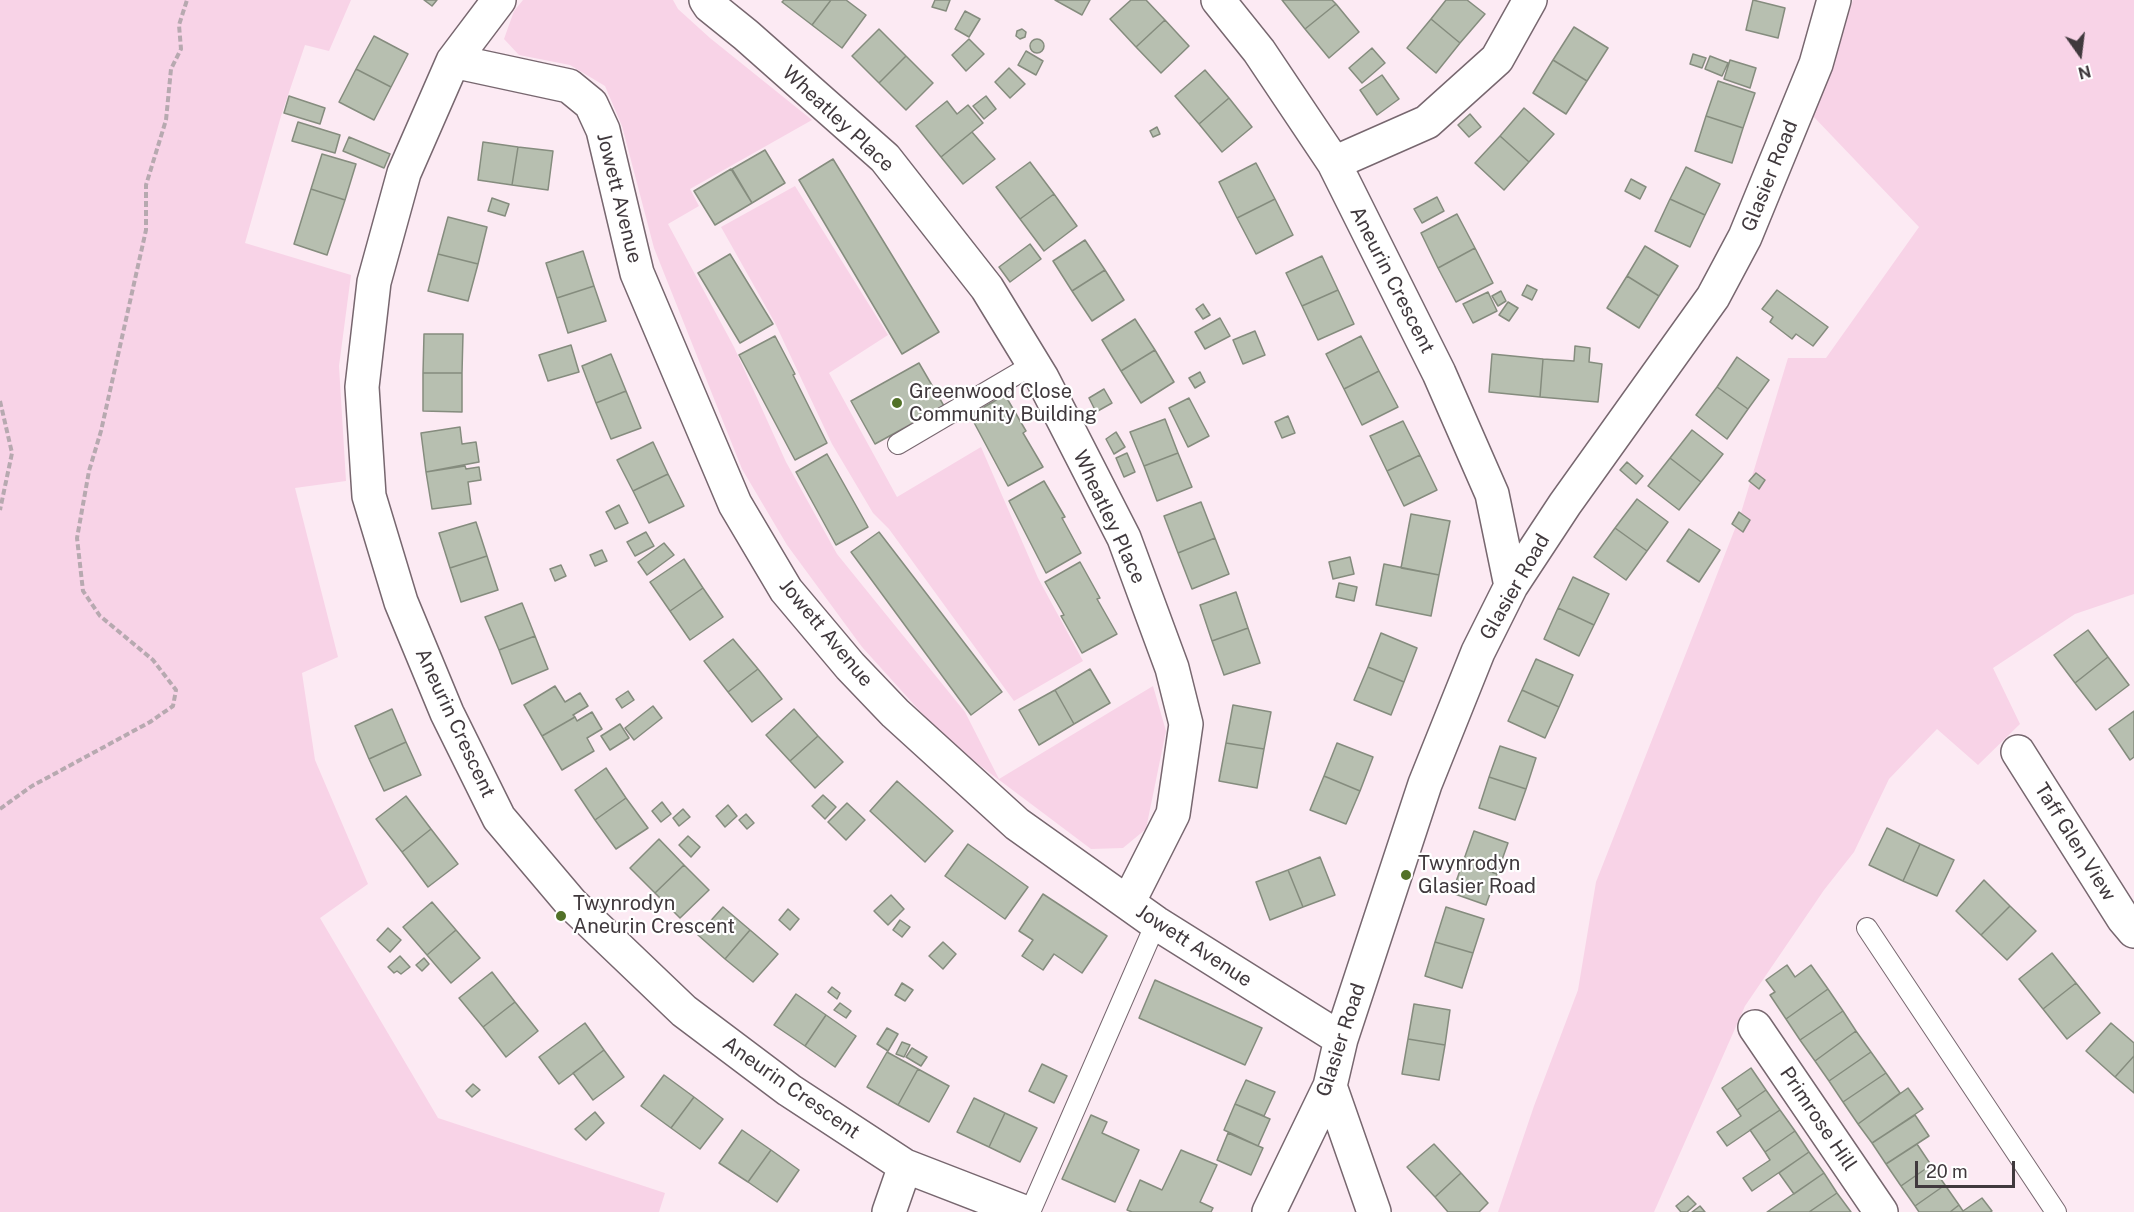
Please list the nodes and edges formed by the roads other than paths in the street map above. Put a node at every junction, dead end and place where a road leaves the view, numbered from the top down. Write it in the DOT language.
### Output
graph roads {
  1 [pos="499,0"];
  2 [pos="706,0"];
  3 [pos="1218,0"];
  4 [pos="1530,0"];
  5 [pos="1834,0"];
  6 [pos="453,61"];
  7 [pos="1334,163"];
  8 [pos="1034,364"];
  9 [pos="898,444"];
  10 [pos="1511,586"];
  11 [pos="2018,752"];
  12 [pos="1128,903"];
  13 [pos="1156,923"];
  14 [pos="1867,928"];
  15 [pos="2134,931"];
  16 [pos="1755,1027"];
  17 [pos="1341,1039"];
  18 [pos="1330,1086"];
  19 [pos="905,1166"];
  20 [pos="889,1212"];
  21 [pos="1024,1212"];
  22 [pos="1030,1212"];
  23 [pos="1269,1212"];
  24 [pos="1374,1212"];
  25 [pos="1881,1212"];
  26 [pos="2056,1212"];
  1 -- 6 [label="street, Aneurin Crescent"];
  2 -- 8 [label="street, Wheatley Place"];
  3 -- 7 [label="street, Aneurin Crescent"];
  4 -- 7 [label="street"];
  5 -- 10 [label="street, Glasier Road"];
  6 -- 12 [label="street, Jowett Avenue"];
  6 -- 19 [label="street, Aneurin Crescent"];
  7 -- 10 [label="street, Aneurin Crescent"];
  8 -- 9 [label="lane"];
  8 -- 12 [label="street, Wheatley Place"];
  10 -- 17 [label="street, Glasier Road"];
  11 -- 15 [label="street, Taff Glen View"];
  12 -- 13 [label="street, Jowett Avenue"];
  13 -- 17 [label="street, Jowett Avenue"];
  13 -- 22 [label="lane"];
  14 -- 26 [label="lane"];
  16 -- 25 [label="street, Primrose Hill"];
  17 -- 18 [label="street, Glasier Road"];
  18 -- 23 [label="street, Glasier Road"];
  18 -- 24 [label="street"];
  19 -- 20 [label="street"];
  19 -- 21 [label="street, Aneurin Crescent"];
}
